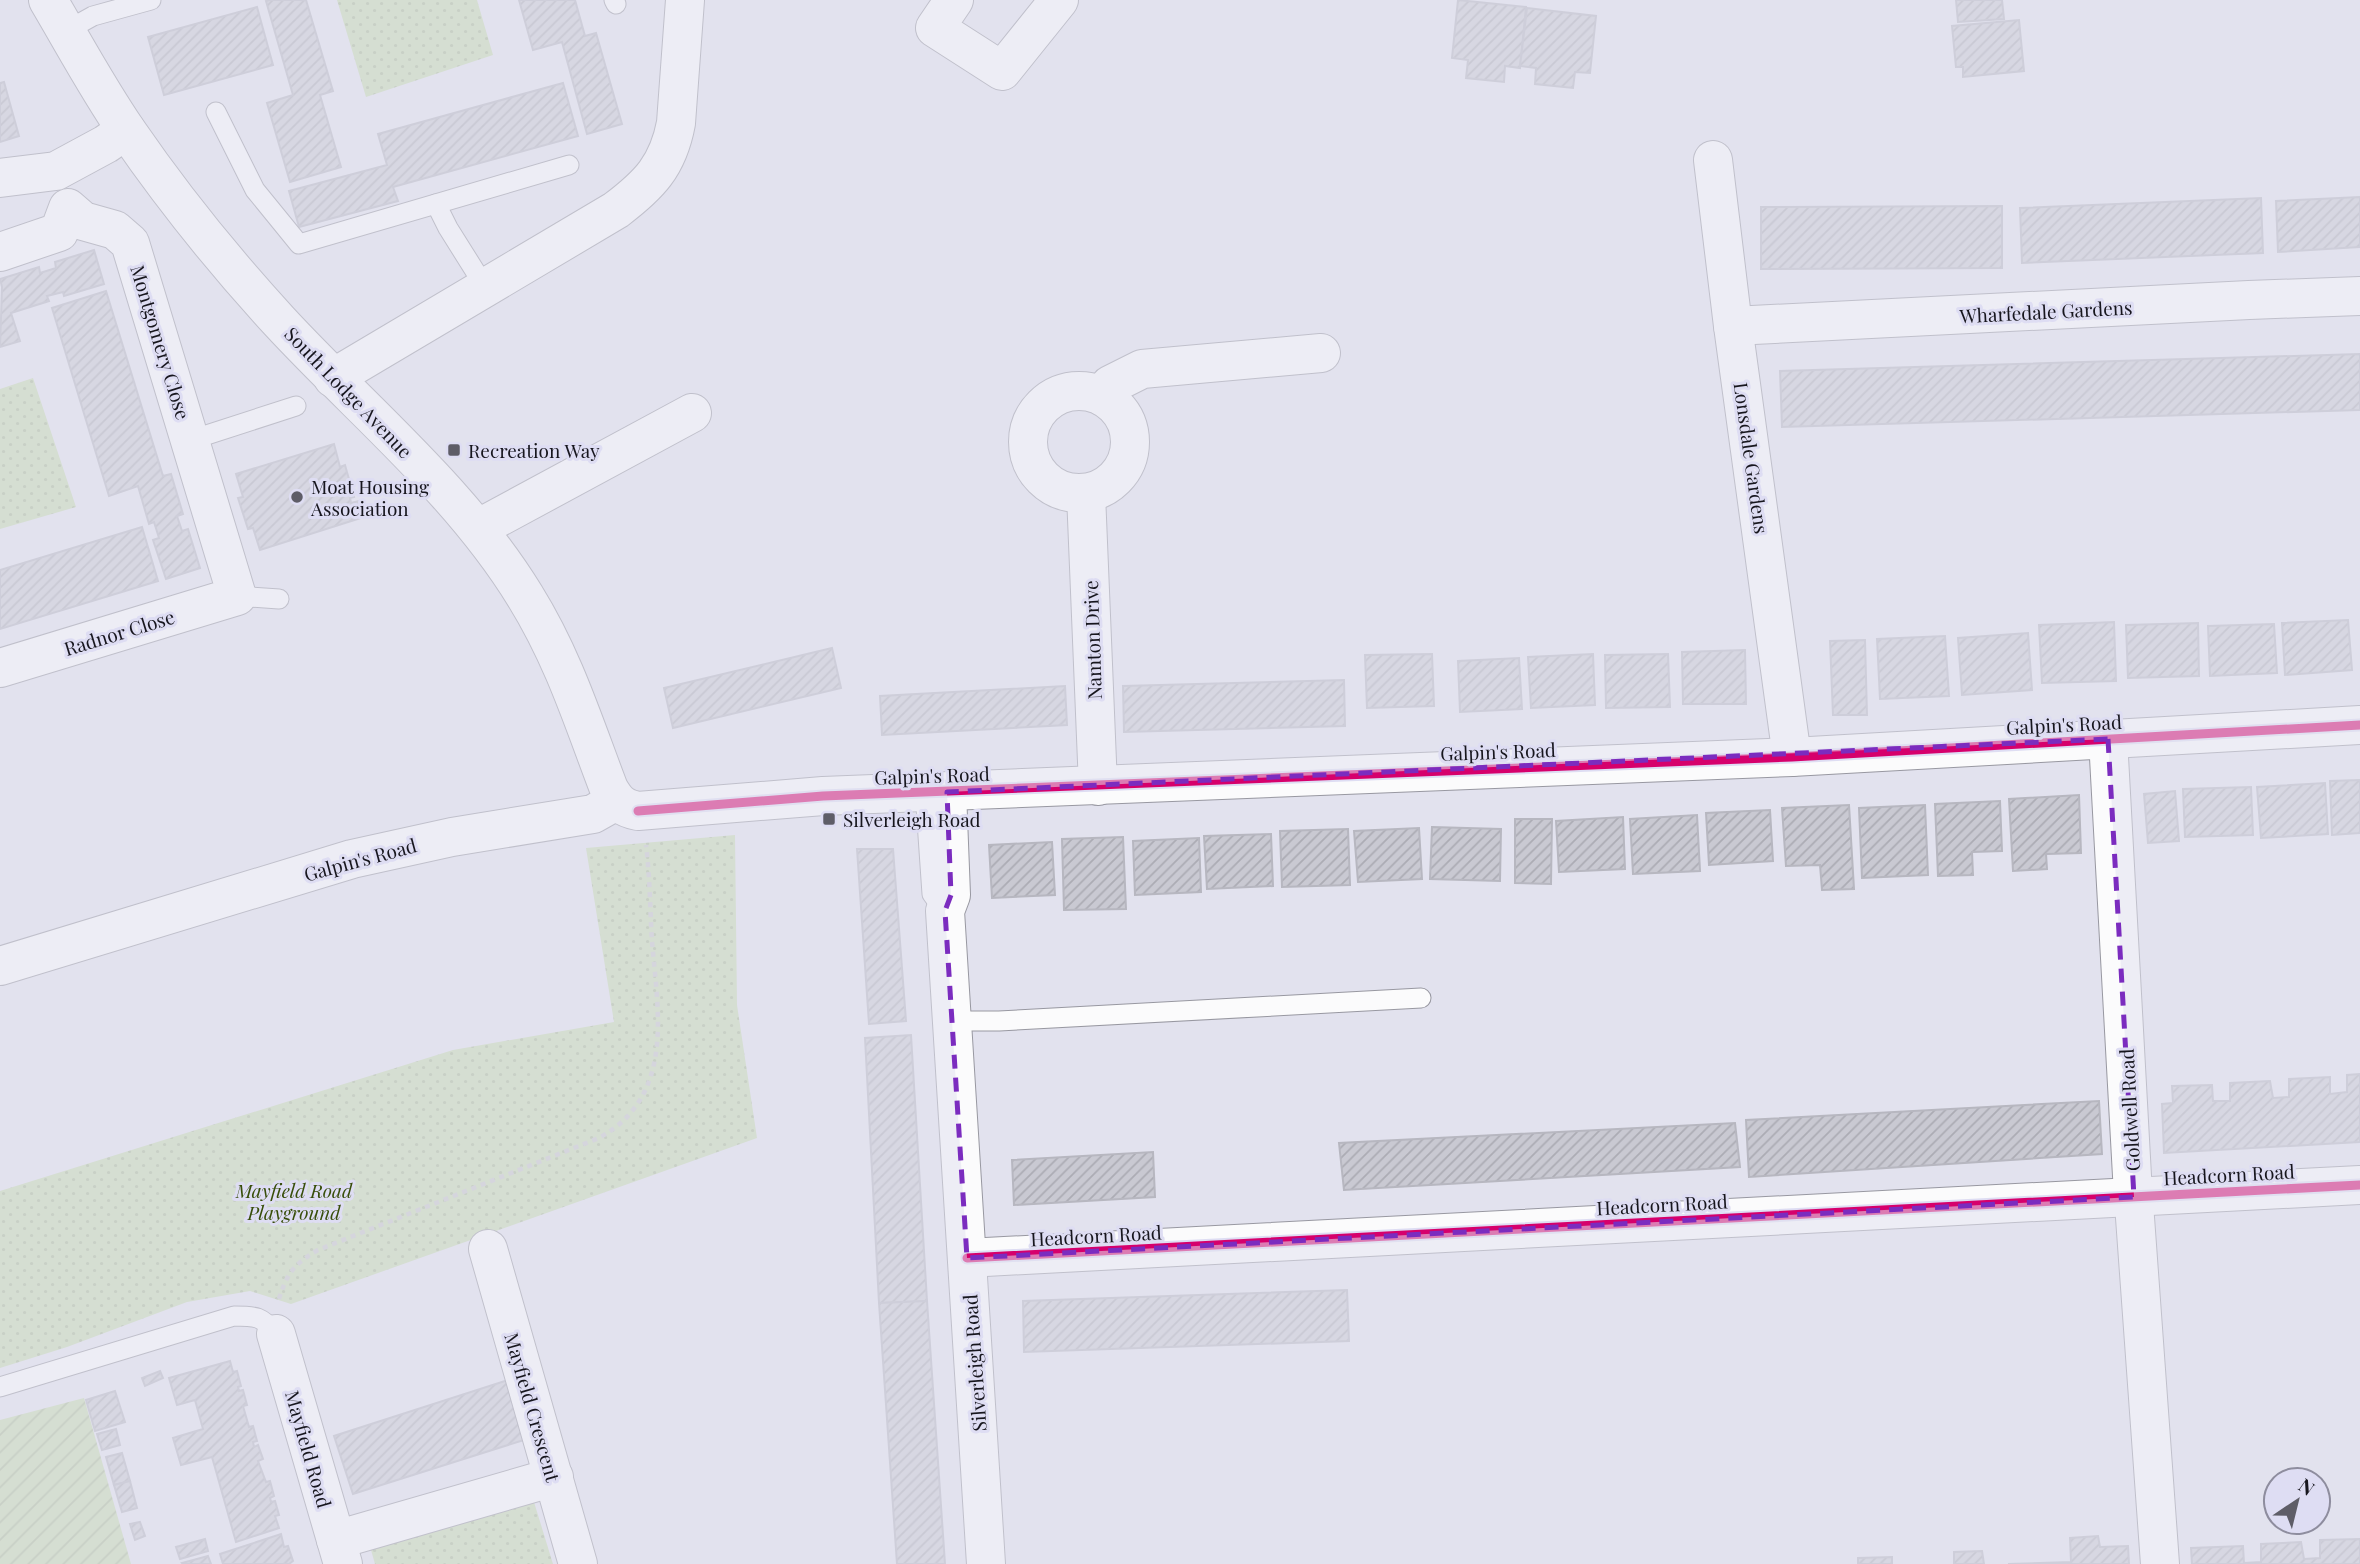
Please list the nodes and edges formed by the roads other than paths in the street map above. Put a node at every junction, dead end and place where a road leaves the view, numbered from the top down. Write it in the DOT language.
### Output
graph roads {
  1 [pos="151,0"];
  2 [pos="685,0"];
  3 [pos="954,0"];
  4 [pos="1059,0"];
  5 [pos="57,15"];
  6 [pos="216,112"];
  7 [pos="126,130"];
  8 [pos="1713,160"];
  9 [pos="569,165"];
  10 [pos="56,171"];
  11 [pos="0,178"];
  12 [pos="436,204"];
  13 [pos="68,208"];
  14 [pos="0,252"];
  15 [pos="485,288"];
  16 [pos="2360,296"];
  17 [pos="1733,326"];
  18 [pos="1321,352"];
  19 [pos="332,378"];
  20 [pos="1102,396"];
  21 [pos="296,406"];
  22 [pos="692,413"];
  23 [pos="191,440"];
  24 [pos="1086,494"];
  25 [pos="479,528"];
  26 [pos="237,596"];
  27 [pos="279,599"];
  28 [pos="0,668"];
  29 [pos="2360,725"];
  30 [pos="2108,740"];
  31 [pos="1792,757"];
  32 [pos="1098,786"];
  33 [pos="936,792"];
  34 [pos="616,801"];
  35 [pos="0,966"];
  36 [pos="1421,998"];
  37 [pos="953,1021"];
  38 [pos="2360,1185"];
  39 [pos="2134,1197"];
  40 [pos="488,1249"];
  41 [pos="967,1258"];
  42 [pos="271,1328"];
  43 [pos="0,1387"];
  44 [pos="554,1477"];
  45 [pos="340,1552"];
  46 [pos="578,1564"];
  47 [pos="986,1564"];
  48 [pos="2160,1564"];
  1 -- 5 [label="lane"];
  2 -- 15 [label="street"];
  3 -- 4 [label="street"];
  5 -- 7 [label="street, South Lodge Avenue"];
  6 -- 12 [label="lane"];
  7 -- 10 [label="street"];
  7 -- 19 [label="street, South Lodge Avenue"];
  8 -- 17 [label="street, Lonsdale Gardens"];
  9 -- 12 [label="lane"];
  10 -- 11 [label="street"];
  10 -- 13 [label="street"];
  12 -- 15 [label="lane"];
  13 -- 14 [label="street"];
  13 -- 23 [label="street, Montgomery Close"];
  15 -- 19 [label="street"];
  16 -- 17 [label="street, Wharfedale Gardens"];
  17 -- 31 [label="street, Lonsdale Gardens"];
  18 -- 20 [label="street"];
  19 -- 25 [label="street, South Lodge Avenue"];
  20 -- 24 [label="street"];
  20 -- 24 [label="street"];
  21 -- 23 [label="lane"];
  22 -- 25 [label="street"];
  23 -- 26 [label="street, Montgomery Close"];
  24 -- 32 [label="street, Namton Drive"];
  25 -- 34 [label="street, South Lodge Avenue"];
  26 -- 27 [label="lane"];
  26 -- 28 [label="street, Radnor Close"];
  29 -- 30 [label="street, Galpin's Road"];
  30 -- 31 [label="street, Galpin's Road"];
  30 -- 39 [label="street, Goldwell Road"];
  31 -- 32 [label="street, Galpin's Road"];
  32 -- 33 [label="street, Galpin's Road"];
  33 -- 34 [label="street, Galpin's Road"];
  33 -- 37 [label="street, Silverleigh Road"];
  34 -- 35 [label="street, Galpin's Road"];
  36 -- 37 [label="lane"];
  37 -- 41 [label="street, Silverleigh Road"];
  38 -- 39 [label="street, Headcorn Road"];
  39 -- 41 [label="street, Headcorn Road"];
  39 -- 48 [label="street, Goldwell Road"];
  40 -- 44 [label="street, Mayfield Crescent"];
  41 -- 47 [label="street, Silverleigh Road"];
  42 -- 43 [label="lane"];
  42 -- 45 [label="street, Mayfield Road"];
  44 -- 45 [label="street"];
  44 -- 46 [label="street, Mayfield Crescent"];
}
